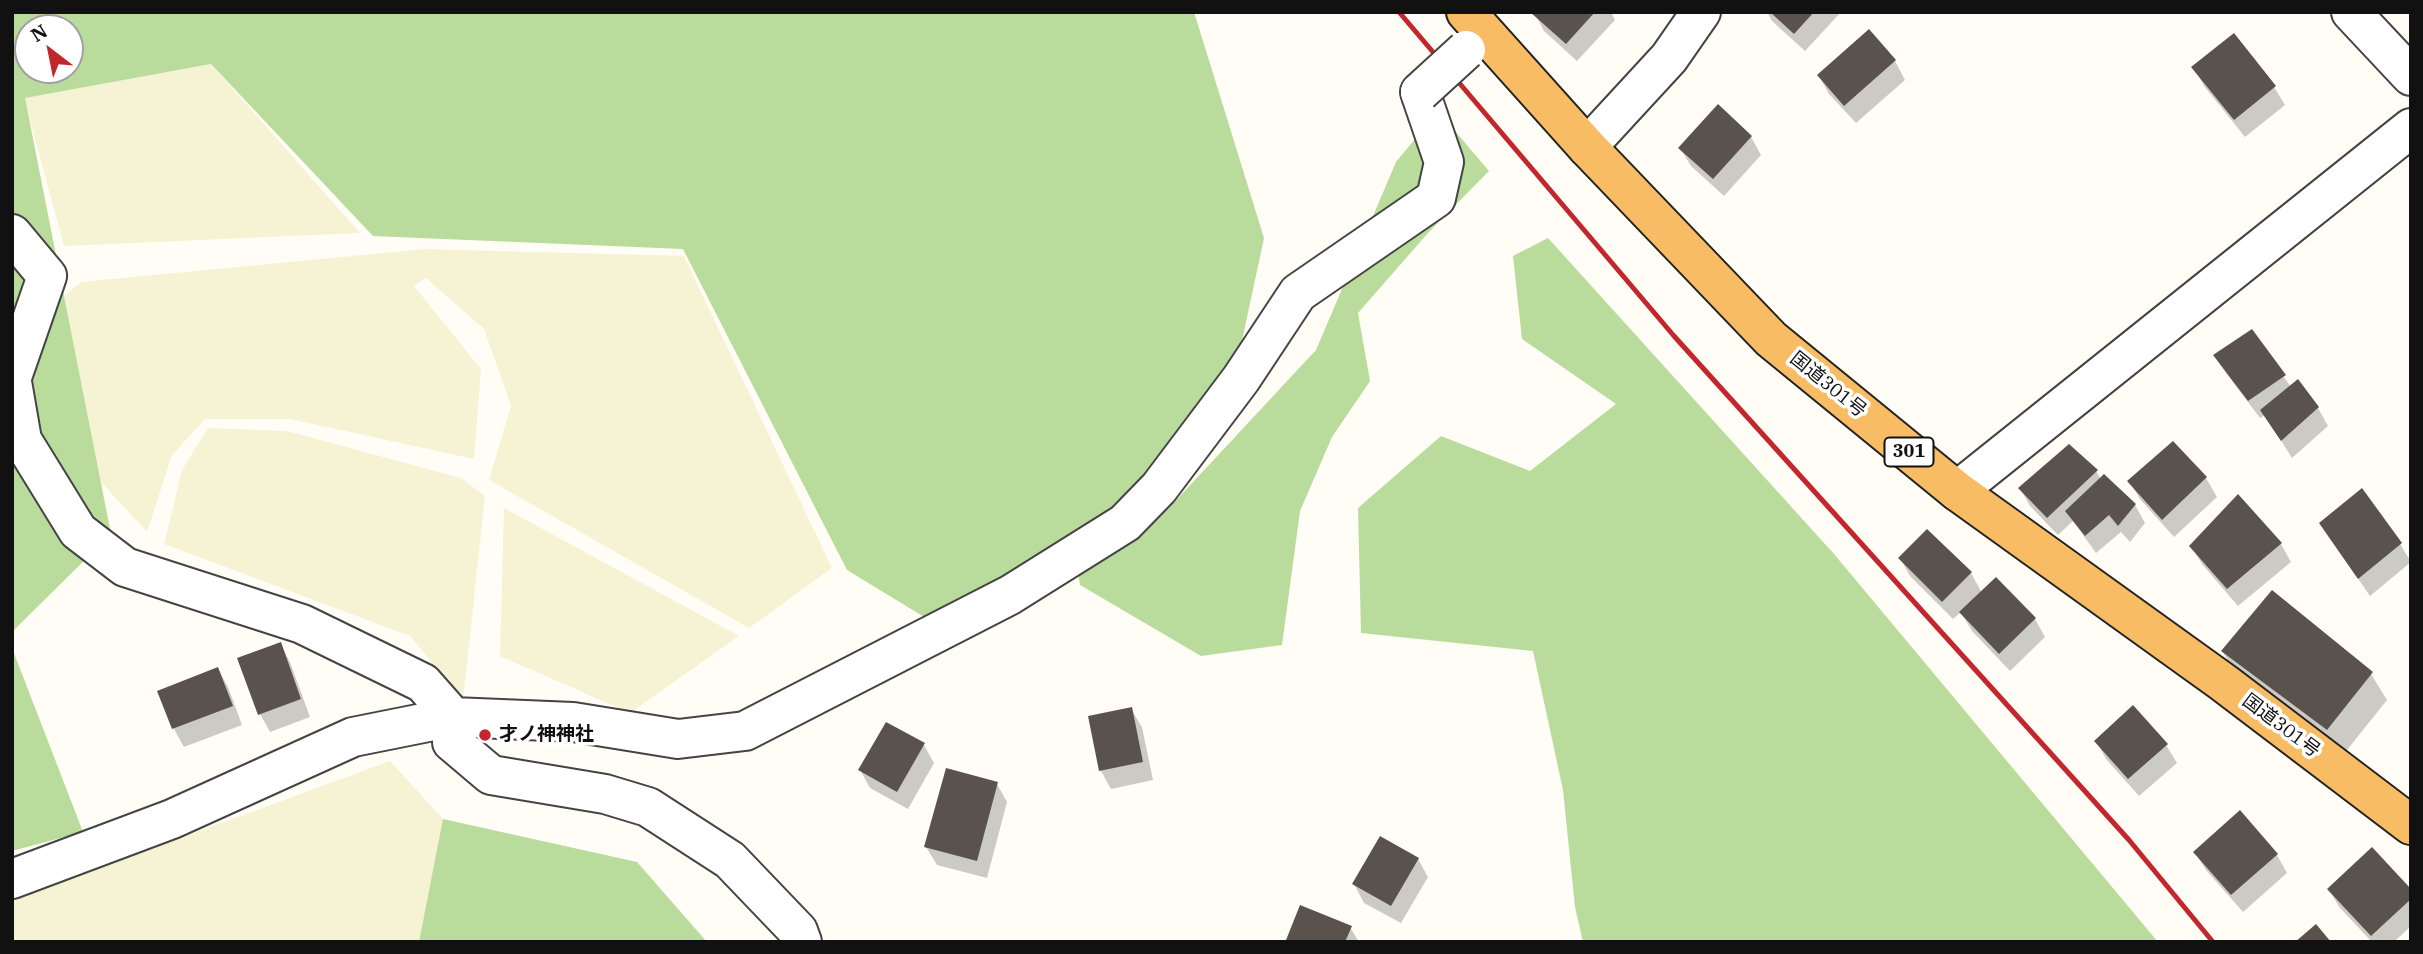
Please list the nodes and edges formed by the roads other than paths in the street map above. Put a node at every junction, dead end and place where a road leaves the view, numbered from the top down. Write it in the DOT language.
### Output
graph roads {
  1 [pos="1701,12"];
  2 [pos="2351,12"];
  3 [pos="1472,32"];
  4 [pos="2411,76"];
  5 [pos="2411,128"];
  6 [pos="1587,148"];
  7 [pos="12,234"];
  8 [pos="12,377"];
  9 [pos="12,382"];
  10 [pos="1957,491"];
  11 [pos="453,717"];
  12 [pos="2411,825"];
  13 [pos="12,879"];
  14 [pos="802,942"];
  1 -- 6 [label="street"];
  2 -- 4 [label="street"];
  3 -- 6 [label="highway, 国道301号 / 301"];
  3 -- 11 [label="street, bridge"];
  5 -- 10 [label="street"];
  6 -- 10 [label="highway, 国道301号 / 301"];
  7 -- 8 [label="street"];
  9 -- 11 [label="street"];
  10 -- 12 [label="highway, 国道301号 / 301"];
  11 -- 13 [label="street"];
  11 -- 14 [label="street"];
}
